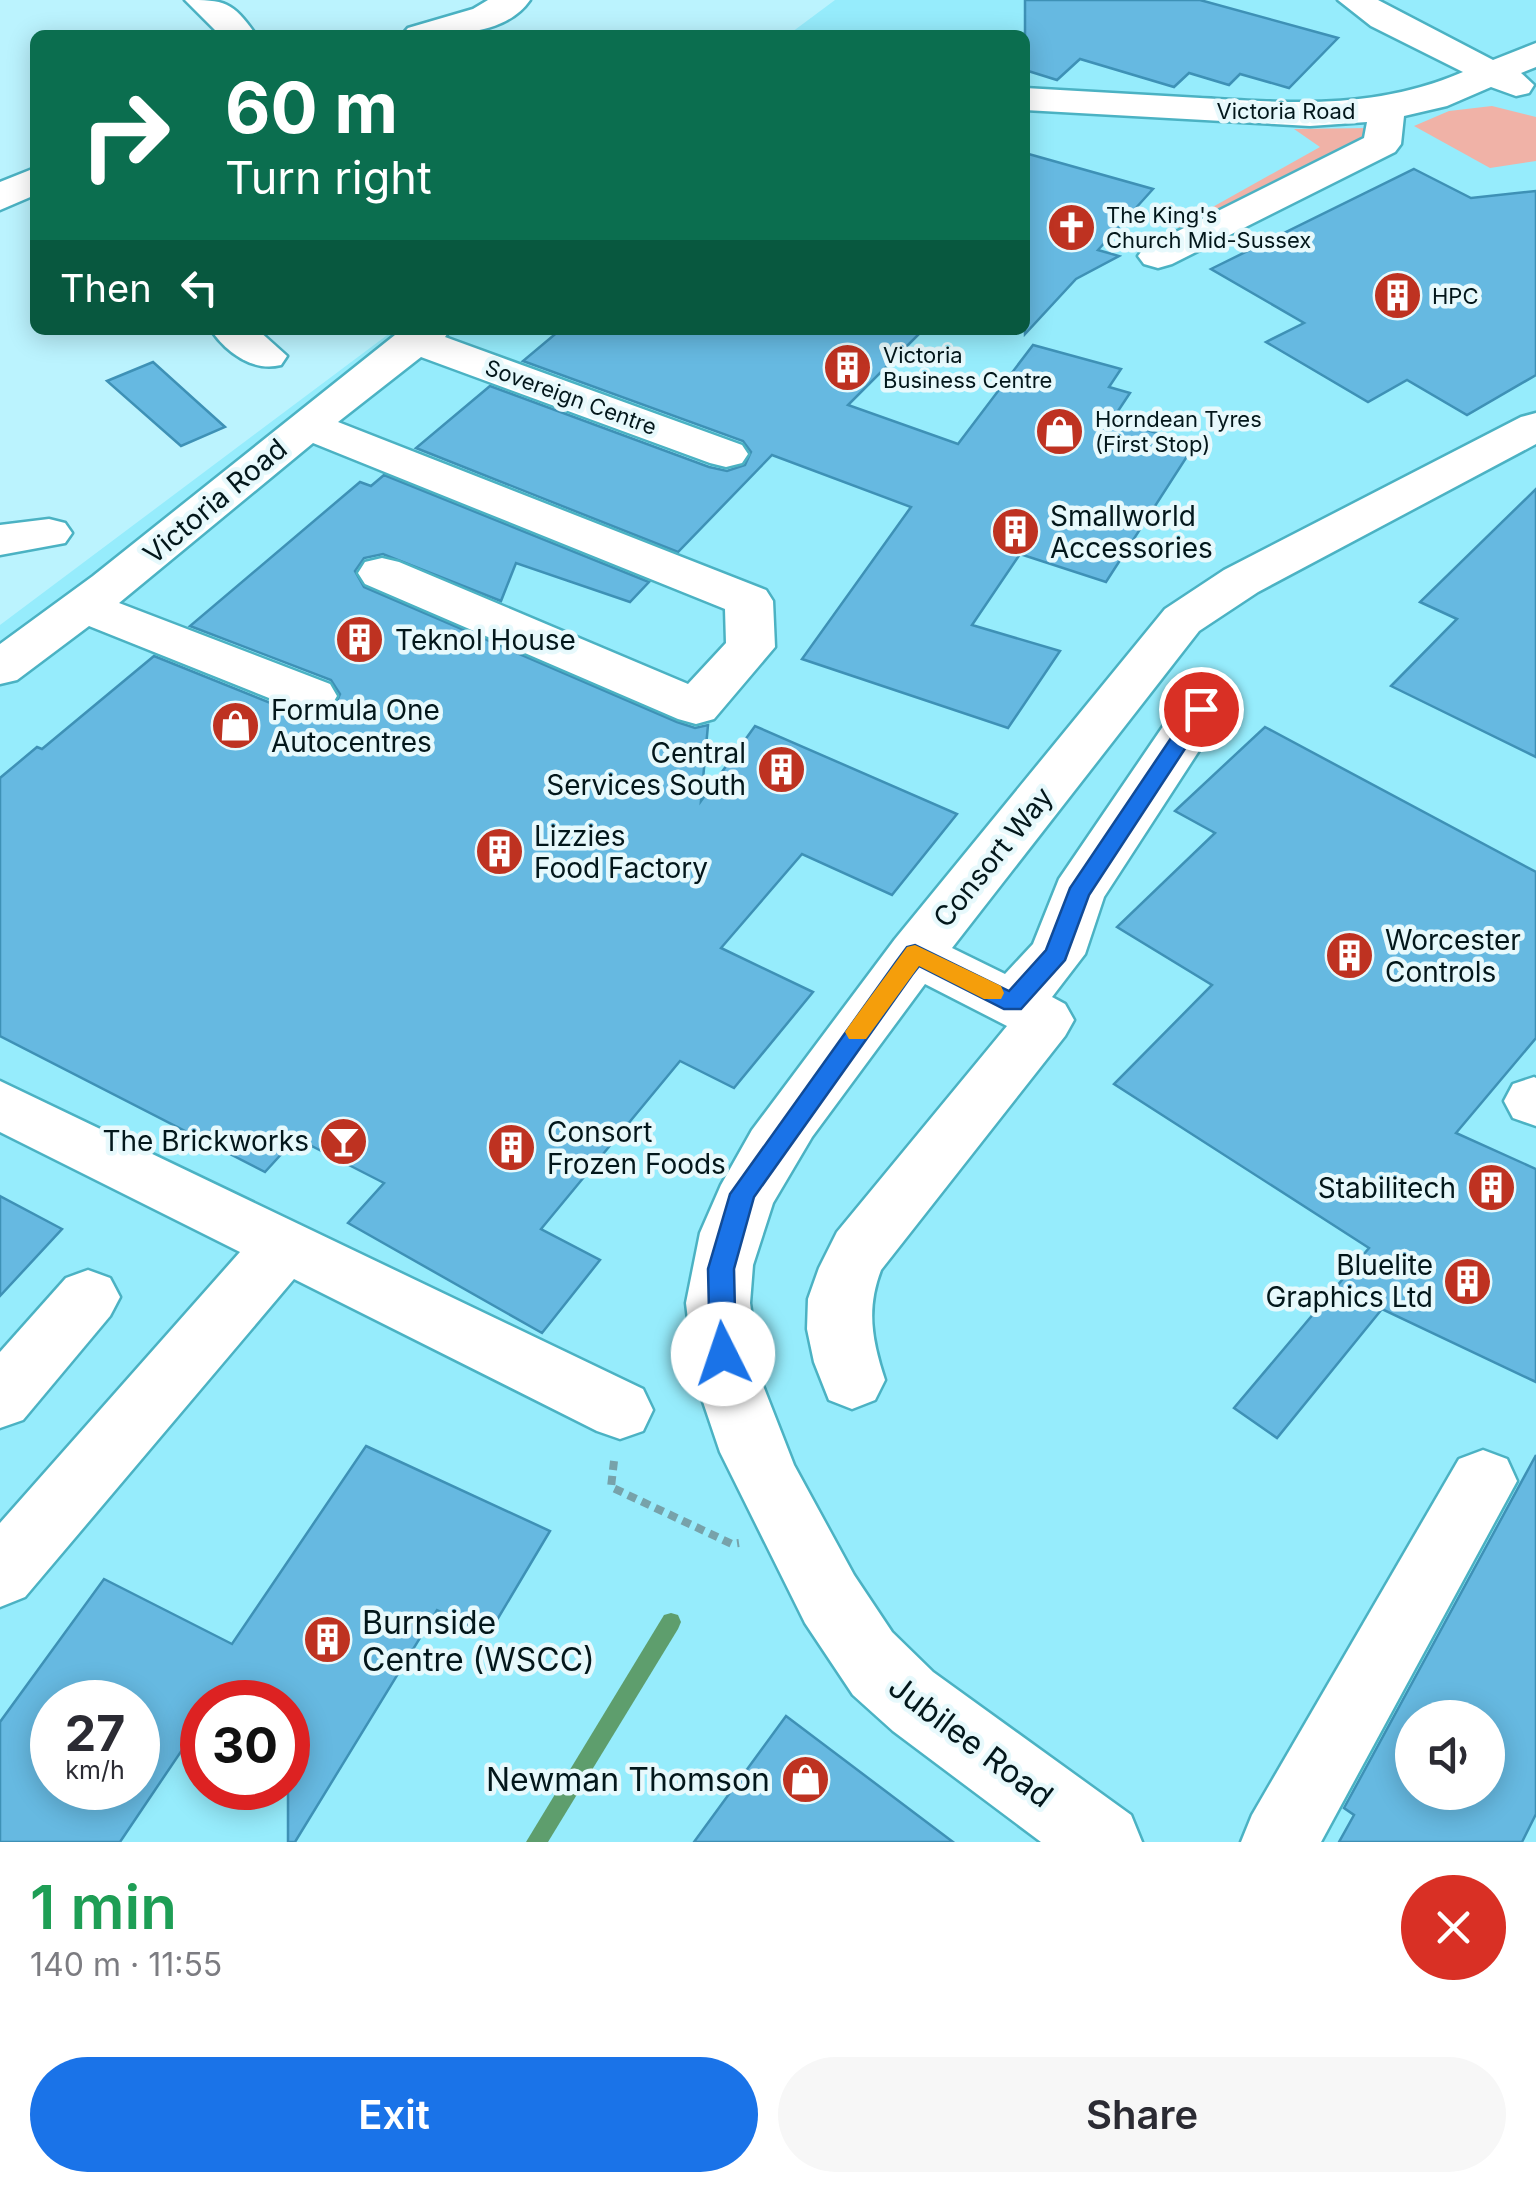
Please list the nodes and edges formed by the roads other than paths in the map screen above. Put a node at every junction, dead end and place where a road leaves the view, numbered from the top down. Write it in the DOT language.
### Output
graph roads {
  1 [pos="202,0"];
  2 [pos="513,0"];
  3 [pos="1355,0"];
  4 [pos="234,30"];
  5 [pos="437,30"];
  6 [pos="1536,54"];
  7 [pos="1496,74"];
  8 [pos="1536,96"];
  9 [pos="1030,99"];
  10 [pos="1386,110"];
  11 [pos="1158,256"];
  12 [pos="239,335"];
  13 [pos="422,335"];
  14 [pos="266,356"];
  15 [pos="306,425"];
  16 [pos="1536,426"];
  17 [pos="726,454"];
  18 [pos="49,534"];
  19 [pos="0,540"];
  20 [pos="382,573"];
  21 [pos="88,608"];
  22 [pos="0,668"];
  23 [pos="312,696"];
  24 [pos="1201,709"];
  25 [pos="915,954"];
  26 [pos="1012,1003"];
  27 [pos="0,1105"];
  28 [pos="286,1244"];
  29 [pos="88,1297"];
  30 [pos="852,1380"];
  31 [pos="0,1399"];
  32 [pos="620,1410"];
  33 [pos="1483,1481"];
  34 [pos="0,1574"];
  35 [pos="847,1631"];
  36 [pos="1104,1842"];
  37 [pos="1279,1842"];
  1 -- 4 [label="street"];
  2 -- 5 [label="street"];
  3 -- 7 [label="street"];
  6 -- 7 [label="street, Victoria Road"];
  7 -- 8 [label="street"];
  7 -- 10 [label="street, Victoria Road"];
  9 -- 10 [label="street, Victoria Road"];
  10 -- 11 [label="street"];
  12 -- 14 [label="street"];
  13 -- 15 [label="street, Victoria Road"];
  13 -- 17 [label="street, Sovereign Centre"];
  15 -- 20 [label="street"];
  15 -- 21 [label="street, Victoria Road"];
  16 -- 25 [label="street, Consort Way"];
  18 -- 19 [label="street"];
  21 -- 22 [label="street, Victoria Road"];
  21 -- 23 [label="street"];
  24 -- 26 [label="street"];
  25 -- 26 [label="street"];
  25 -- 35 [label="street, Consort Way"];
  26 -- 30 [label="street"];
  27 -- 28 [label="street"];
  28 -- 32 [label="street"];
  28 -- 34 [label="street"];
  29 -- 31 [label="street"];
  33 -- 37 [label="street"];
  35 -- 36 [label="street, Jubilee Road"];
}
